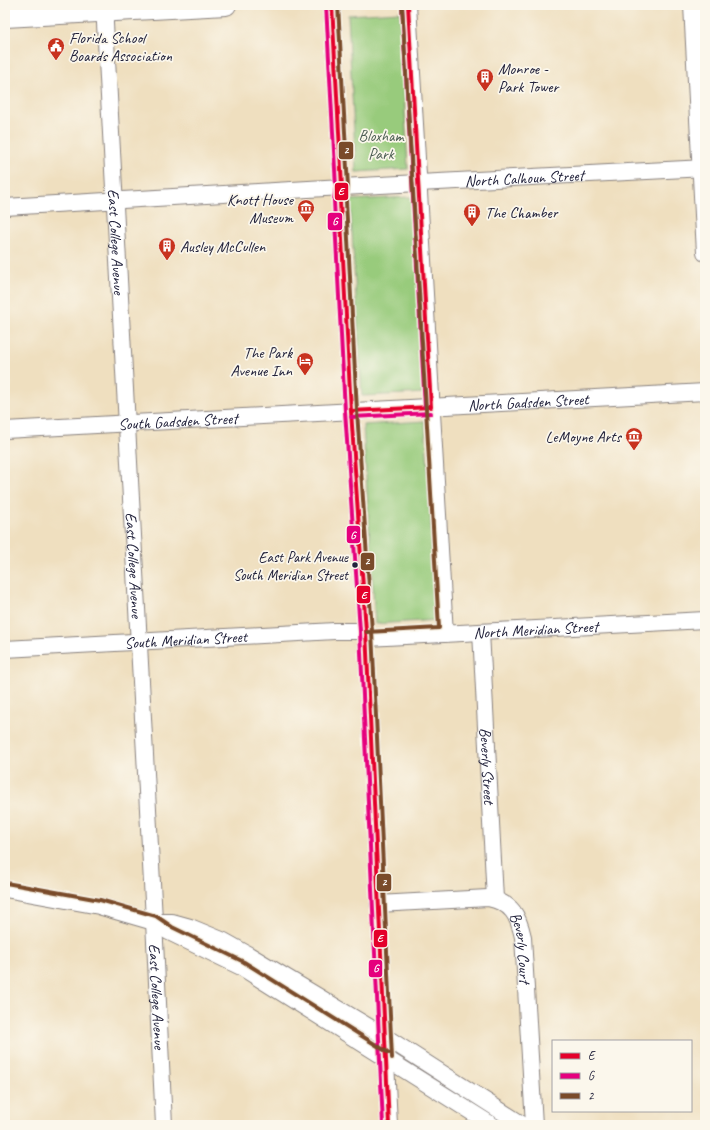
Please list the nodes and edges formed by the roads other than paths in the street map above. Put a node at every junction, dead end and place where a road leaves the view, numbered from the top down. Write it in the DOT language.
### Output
graph roads {
  1 [pos="226,5"];
  2 [pos="332,5"];
  3 [pos="408,5"];
  4 [pos="692,5"];
  5 [pos="104,8"];
  6 [pos="5,17"];
  7 [pos="703,168"];
  8 [pos="419,183"];
  9 [pos="342,187"];
  10 [pos="114,201"];
  11 [pos="5,207"];
  12 [pos="705,253"];
  13 [pos="705,392"];
  14 [pos="431,407"];
  15 [pos="351,411"];
  16 [pos="126,423"];
  17 [pos="5,430"];
  18 [pos="705,620"];
  19 [pos="481,632"];
  20 [pos="367,634"];
  21 [pos="445,634"];
  22 [pos="138,642"];
  23 [pos="5,649"];
  24 [pos="5,889"];
  25 [pos="495,899"];
  26 [pos="378,904"];
  27 [pos="154,922"];
  28 [pos="384,1036"];
  29 [pos="386,1058"];
  30 [pos="164,1125"];
  31 [pos="389,1125"];
  32 [pos="492,1125"];
  33 [pos="523,1125"];
  34 [pos="534,1125"];
  1 -- 5 [label="main road"];
  2 -- 9 [label="street"];
  3 -- 8 [label="street"];
  4 -- 7 [label="street"];
  5 -- 6 [label="main road"];
  5 -- 10 [label="street, East College Avenue"];
  7 -- 8 [label="street, North Calhoun Street"];
  7 -- 12 [label="street"];
  8 -- 9 [label="street, North Calhoun Street"];
  8 -- 14 [label="street"];
  9 -- 10 [label="street, North Calhoun Street"];
  9 -- 15 [label="street"];
  10 -- 11 [label="street, North Calhoun Street"];
  10 -- 16 [label="street, East College Avenue"];
  13 -- 14 [label="street, North Gadsden Street"];
  14 -- 15 [label="street, North Gadsden Street"];
  14 -- 21 [label="street"];
  15 -- 16 [label="street, South Gadsden Street"];
  15 -- 20 [label="street"];
  16 -- 17 [label="street, South Gadsden Street"];
  16 -- 22 [label="street, East College Avenue"];
  18 -- 19 [label="street, North Meridian Street"];
  19 -- 21 [label="street, North Meridian Street"];
  19 -- 25 [label="street, Beverly Street"];
  20 -- 21 [label="street, North Meridian Street"];
  20 -- 22 [label="street, South Meridian Street"];
  20 -- 26 [label="street"];
  22 -- 23 [label="street, South Meridian Street"];
  22 -- 27 [label="street, East College Avenue"];
  24 -- 27 [label="street"];
  25 -- 26 [label="street, Beverly Court"];
  25 -- 34 [label="street, Beverly Court"];
  26 -- 28 [label="street"];
  27 -- 28 [label="street"];
  27 -- 29 [label="street"];
  27 -- 30 [label="street, East College Avenue"];
  28 -- 29 [label="street"];
  28 -- 33 [label="street"];
  29 -- 31 [label="street"];
  29 -- 32 [label="street"];
}
